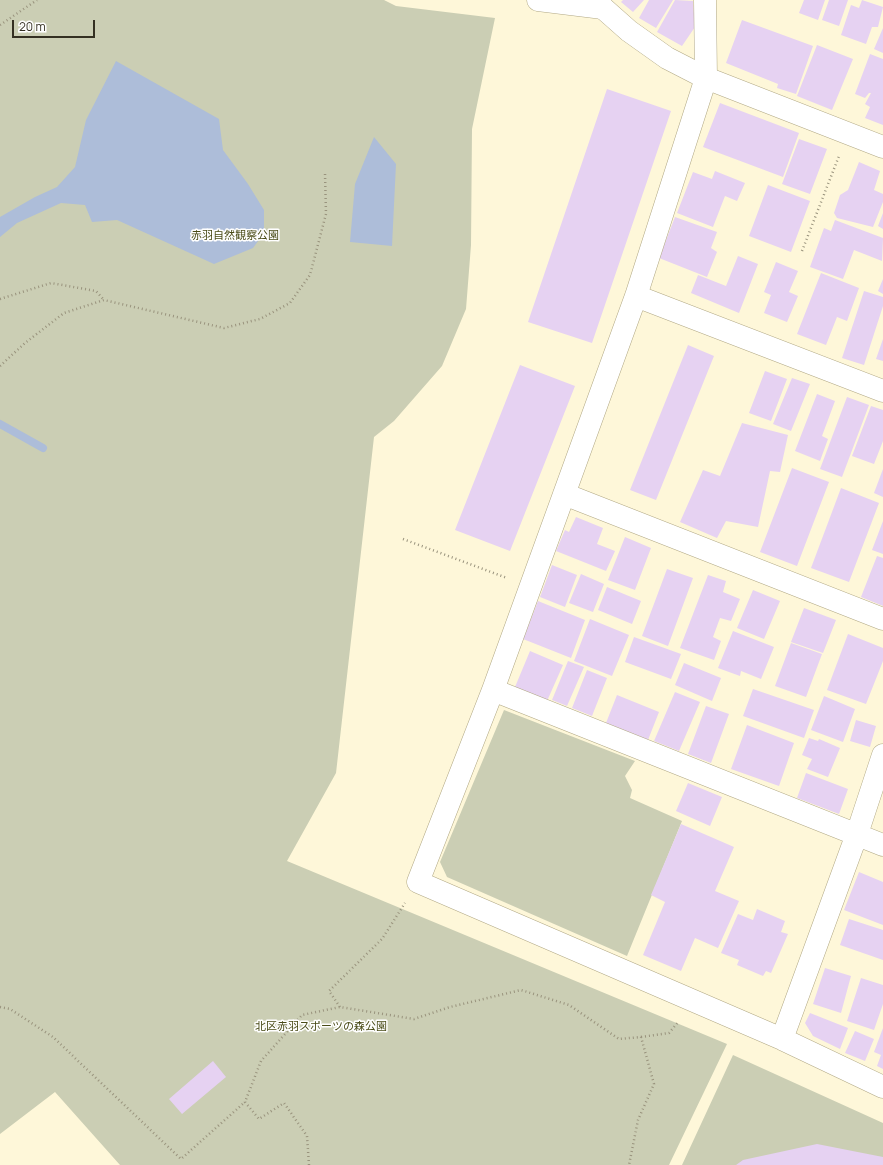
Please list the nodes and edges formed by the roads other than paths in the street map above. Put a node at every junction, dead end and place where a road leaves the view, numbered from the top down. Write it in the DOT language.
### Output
graph roads {
  1 [pos="538,0"];
  2 [pos="705,0"];
  3 [pos="599,4"];
  4 [pos="706,78"];
  5 [pos="883,147"];
  6 [pos="636,296"];
  7 [pos="883,391"];
  8 [pos="564,494"];
  9 [pos="883,619"];
  10 [pos="493,690"];
  11 [pos="883,755"];
  12 [pos="856,834"];
  13 [pos="883,845"];
  14 [pos="782,1039"];
  15 [pos="883,1087"];
  1 -- 3 [label="street"];
  2 -- 4 [label="street"];
  3 -- 4 [label="street"];
  4 -- 5 [label="street"];
  4 -- 6 [label="street"];
  6 -- 7 [label="street"];
  6 -- 8 [label="street"];
  8 -- 9 [label="street"];
  8 -- 10 [label="street"];
  10 -- 12 [label="street"];
  10 -- 14 [label="street"];
  11 -- 12 [label="street"];
  12 -- 13 [label="street"];
  12 -- 14 [label="street"];
  14 -- 15 [label="street"];
}
